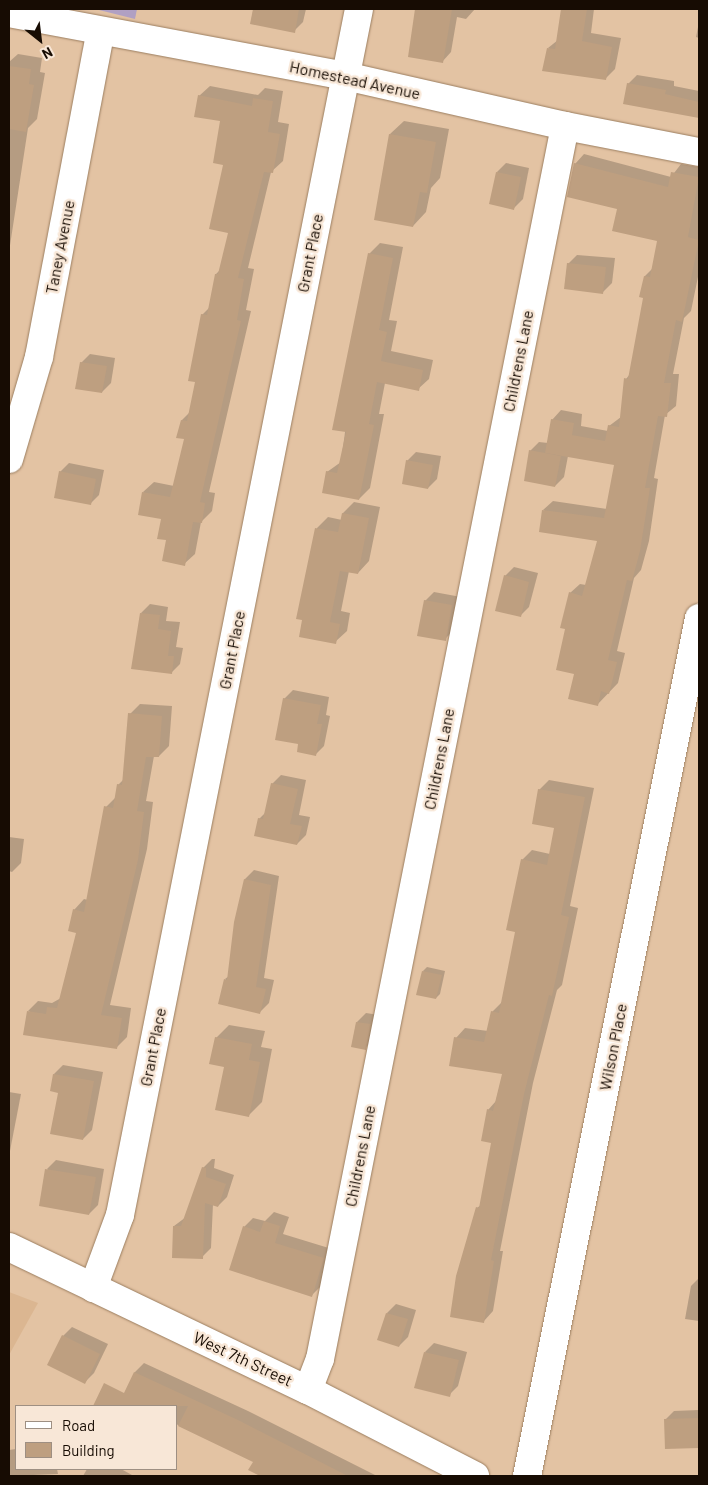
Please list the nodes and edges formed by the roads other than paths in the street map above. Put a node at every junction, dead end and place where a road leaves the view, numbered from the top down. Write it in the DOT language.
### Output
graph roads {
  1 [pos="358,9"];
  2 [pos="9,14"];
  3 [pos="100,33"];
  4 [pos="345,76"];
  5 [pos="565,126"];
  6 [pos="699,152"];
  7 [pos="9,459"];
  8 [pos="699,618"];
  9 [pos="9,1247"];
  10 [pos="93,1288"];
  11 [pos="308,1390"];
  12 [pos="475,1476"];
  13 [pos="527,1476"];
  1 -- 4 [label="street, Grant Place"];
  2 -- 3 [label="street, Homestead Avenue"];
  3 -- 4 [label="street, Homestead Avenue"];
  3 -- 7 [label="street, Taney Avenue"];
  4 -- 5 [label="street, Homestead Avenue"];
  4 -- 10 [label="street, Grant Place"];
  5 -- 6 [label="street, Homestead Avenue"];
  5 -- 11 [label="street, Childrens Lane"];
  8 -- 13 [label="street, Wilson Place"];
  9 -- 10 [label="street, West 7th Street"];
  10 -- 11 [label="street, West 7th Street"];
  11 -- 12 [label="street, West 7th Street"];
}
